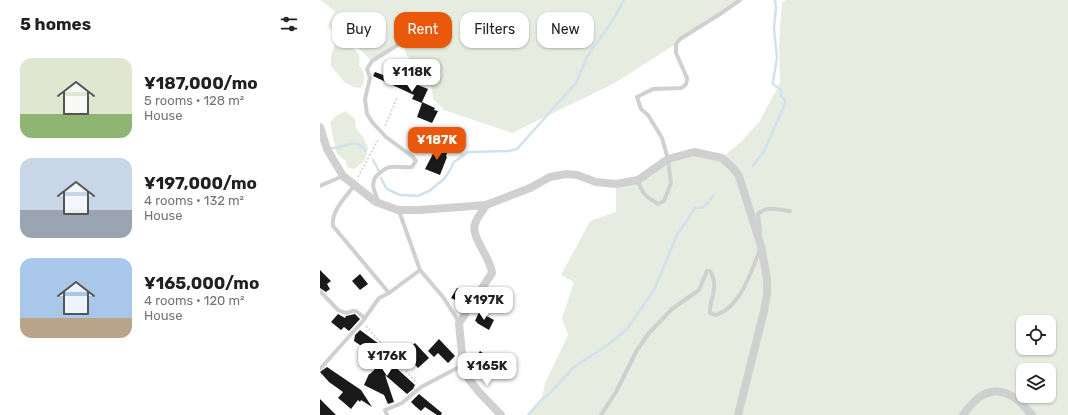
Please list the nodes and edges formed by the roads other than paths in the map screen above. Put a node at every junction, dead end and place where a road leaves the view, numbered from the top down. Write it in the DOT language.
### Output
graph roads {
  1 [pos="740,0"];
  2 [pos="394,47"];
  3 [pos="320,127"];
  4 [pos="668,160"];
  5 [pos="343,176"];
  6 [pos="638,180"];
  7 [pos="320,186"];
  8 [pos="354,186"];
  9 [pos="379,203"];
  10 [pos="486,205"];
  11 [pos="398,210"];
  12 [pos="790,211"];
  13 [pos="761,246"];
  14 [pos="420,270"];
  15 [pos="320,291"];
  16 [pos="389,293"];
  17 [pos="363,320"];
  18 [pos="459,323"];
  19 [pos="464,365"];
  20 [pos="320,369"];
  21 [pos="387,415"];
  22 [pos="501,415"];
  23 [pos="601,415"];
  24 [pos="738,415"];
  25 [pos="963,415"];
  26 [pos="1032,415"];
  1 -- 4 [label="lane"];
  2 -- 9 [label="lane"];
  3 -- 5 [label="street"];
  4 -- 6 [label="street"];
  4 -- 6 [label="lane"];
  4 -- 13 [label="street"];
  5 -- 7 [label="lane"];
  5 -- 8 [label="street"];
  6 -- 10 [label="street"];
  8 -- 9 [label="street"];
  8 -- 16 [label="lane"];
  9 -- 11 [label="street"];
  10 -- 11 [label="street"];
  10 -- 18 [label="street"];
  11 -- 14 [label="lane"];
  12 -- 13 [label="lane"];
  13 -- 23 [label="lane"];
  13 -- 24 [label="street"];
  14 -- 16 [label="lane"];
  14 -- 18 [label="lane"];
  15 -- 17 [label="lane"];
  16 -- 17 [label="lane"];
  17 -- 20 [label="lane"];
  18 -- 19 [label="street"];
  19 -- 21 [label="lane"];
  19 -- 22 [label="street"];
  25 -- 26 [label="street"];
}
